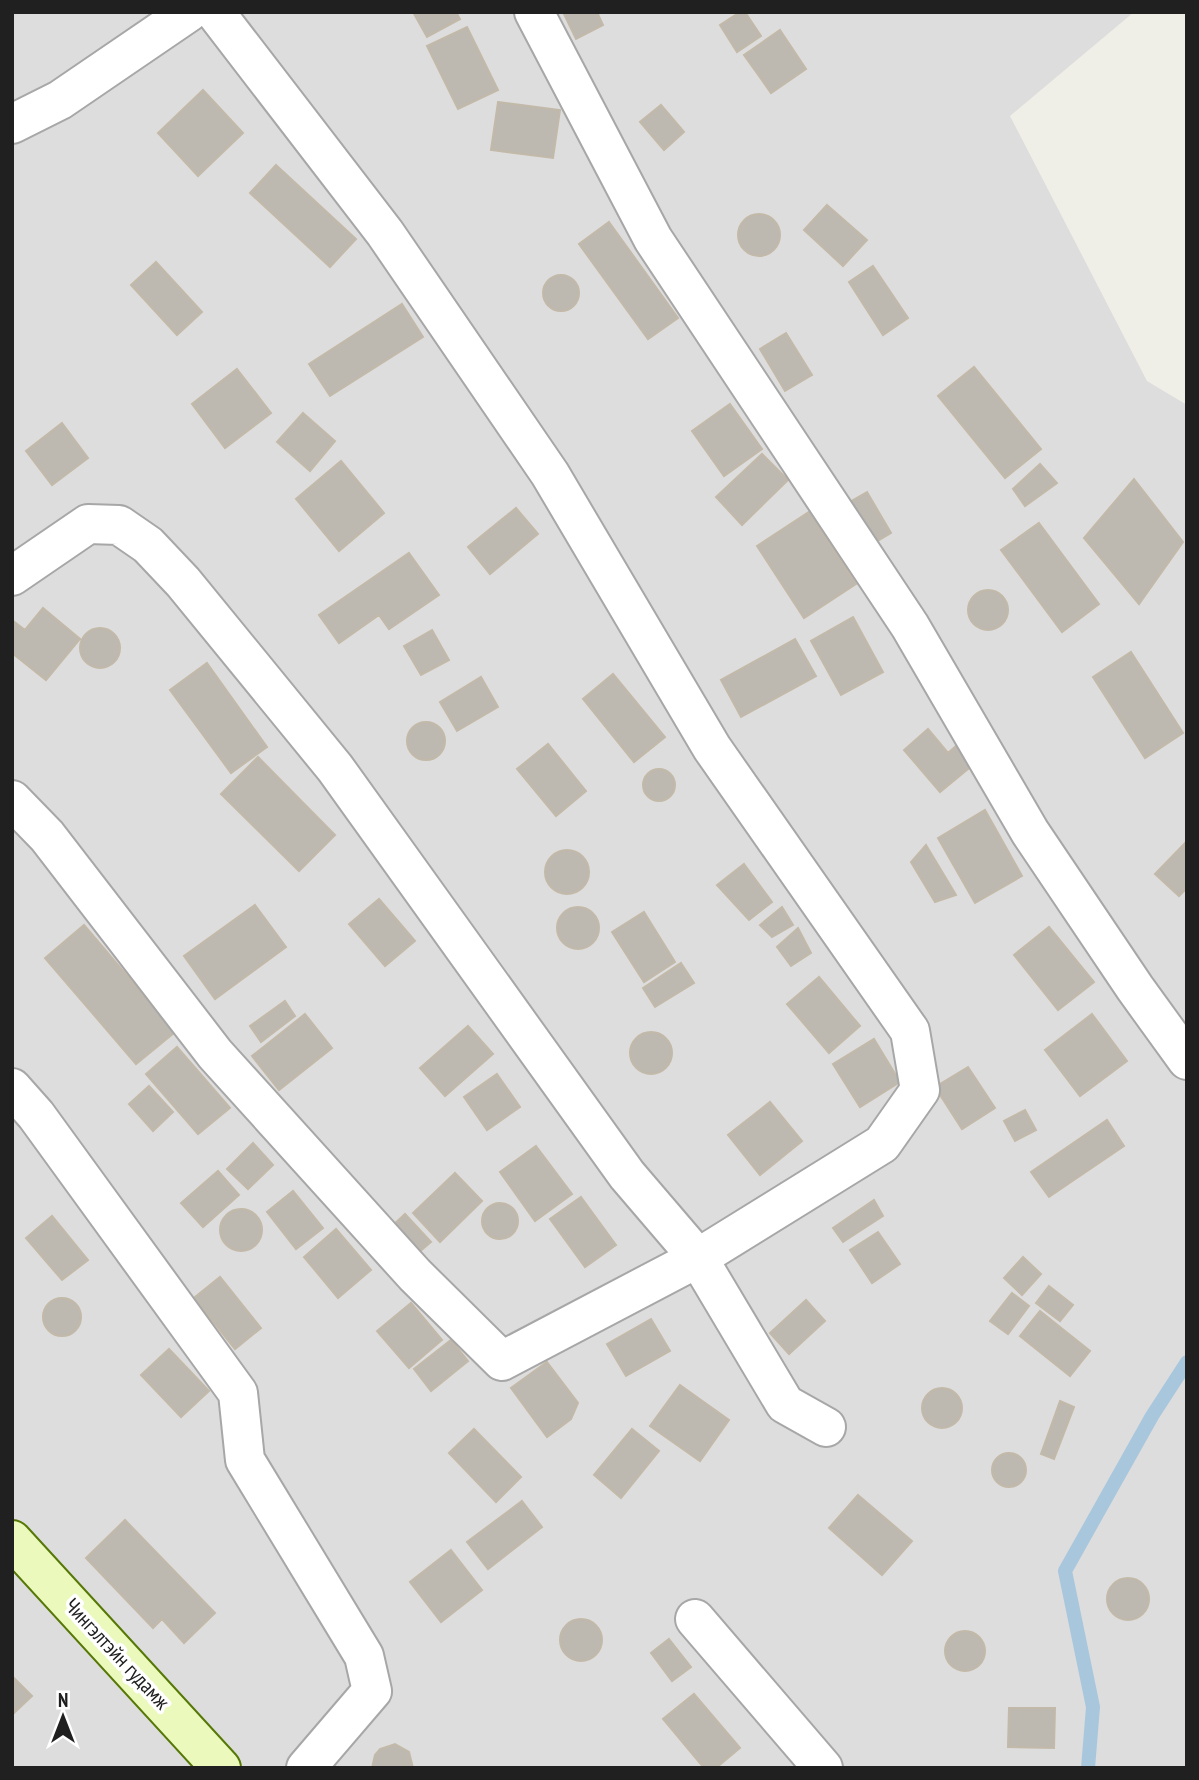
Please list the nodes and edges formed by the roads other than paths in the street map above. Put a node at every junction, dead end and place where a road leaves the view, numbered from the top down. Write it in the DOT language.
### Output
graph roads {
  1 [pos="189,12"];
  2 [pos="215,12"];
  3 [pos="534,12"];
  4 [pos="12,124"];
  5 [pos="12,576"];
  6 [pos="12,800"];
  7 [pos="1187,1060"];
  8 [pos="12,1088"];
  9 [pos="698,1258"];
  10 [pos="826,1427"];
  11 [pos="12,1540"];
  12 [pos="695,1619"];
  13 [pos="221,1768"];
  14 [pos="306,1768"];
  15 [pos="823,1768"];
  1 -- 4 [label="street"];
  2 -- 9 [label="street"];
  3 -- 7 [label="street"];
  5 -- 9 [label="street"];
  6 -- 9 [label="street"];
  8 -- 14 [label="street"];
  9 -- 10 [label="street"];
  11 -- 13 [label="main road, Чингэлтэйн гудамж"];
  12 -- 15 [label="street"];
}
